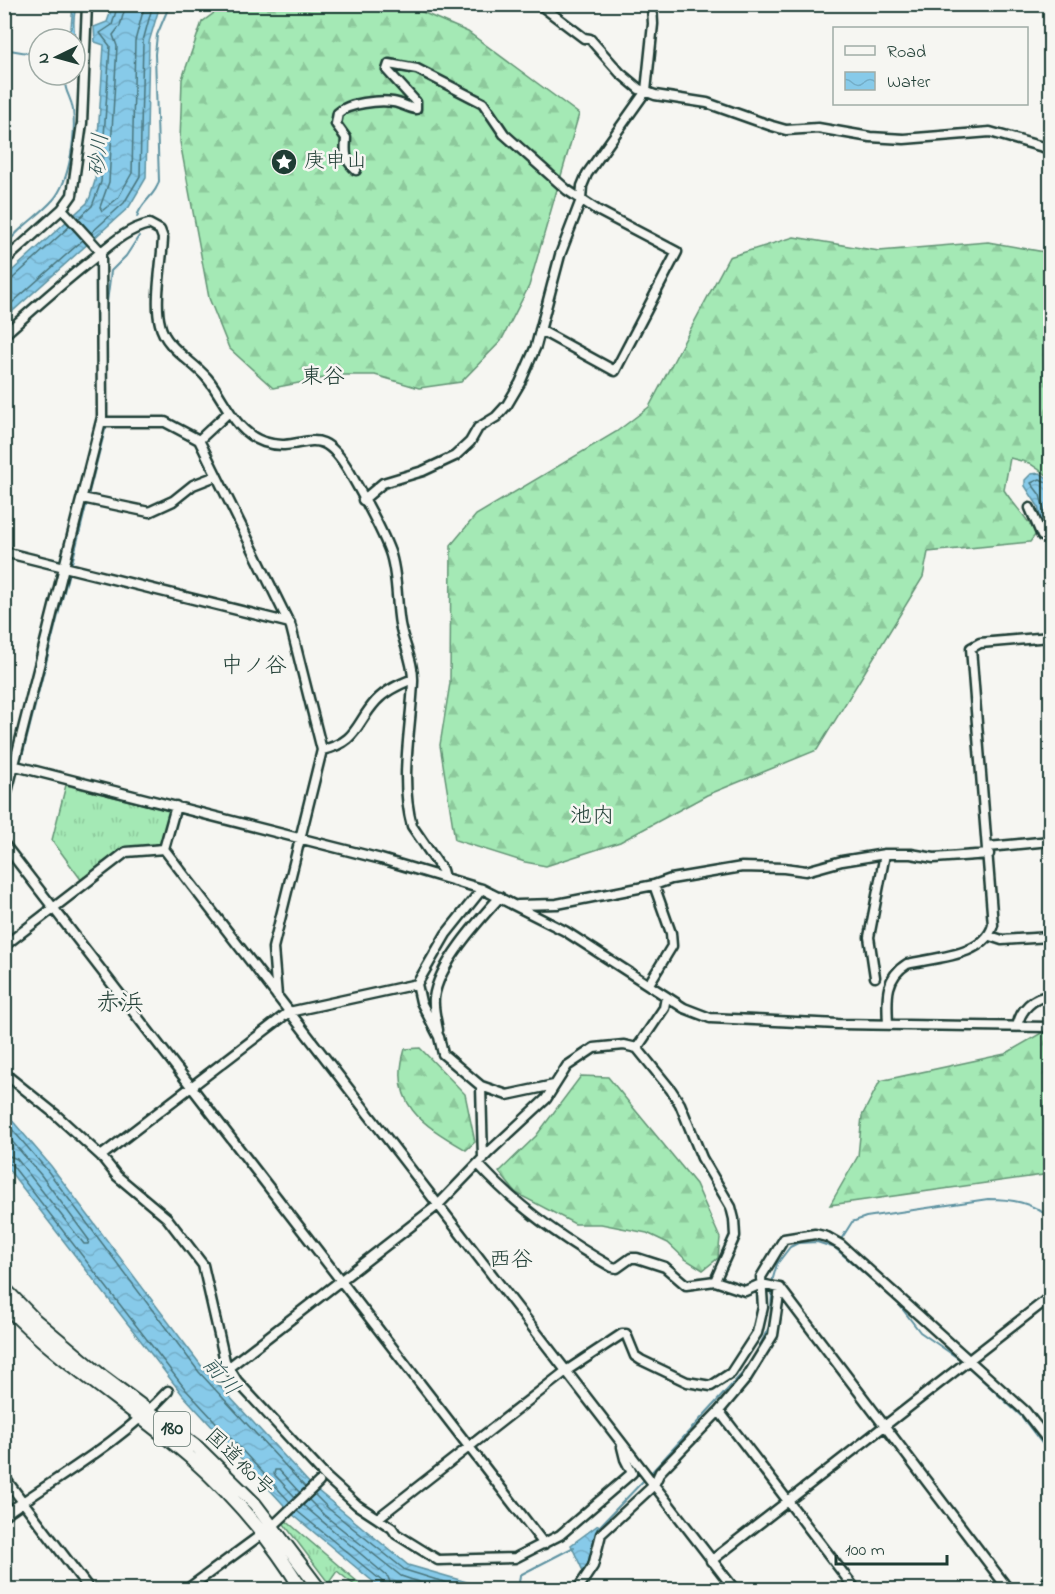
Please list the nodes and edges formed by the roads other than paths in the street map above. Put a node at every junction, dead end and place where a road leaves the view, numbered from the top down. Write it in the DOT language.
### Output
graph roads {
  1 [pos="87,4"];
  2 [pos="539,4"];
  3 [pos="652,4"];
  4 [pos="646,91"];
  5 [pos="1050,149"];
  6 [pos="356,170"];
  7 [pos="581,200"];
  8 [pos="64,211"];
  9 [pos="99,250"];
  10 [pos="4,261"];
  11 [pos="540,330"];
  12 [pos="4,334"];
  13 [pos="229,412"];
  14 [pos="102,422"];
  15 [pos="199,440"];
  16 [pos="216,476"];
  17 [pos="86,499"];
  18 [pos="363,500"];
  19 [pos="1030,508"];
  20 [pos="1050,539"];
  21 [pos="4,552"];
  22 [pos="64,567"];
  23 [pos="290,623"];
  24 [pos="1050,637"];
  25 [pos="413,679"];
  26 [pos="322,750"];
  27 [pos="4,763"];
  28 [pos="14,765"];
  29 [pos="4,804"];
  30 [pos="176,806"];
  31 [pos="299,838"];
  32 [pos="1050,841"];
  33 [pos="4,843"];
  34 [pos="164,849"];
  35 [pos="988,851"];
  36 [pos="885,854"];
  37 [pos="444,877"];
  38 [pos="654,885"];
  39 [pos="482,889"];
  40 [pos="500,897"];
  41 [pos="518,905"];
  42 [pos="53,908"];
  43 [pos="990,936"];
  44 [pos="1050,937"];
  45 [pos="4,946"];
  46 [pos="875,977"];
  47 [pos="417,984"];
  48 [pos="649,984"];
  49 [pos="277,996"];
  50 [pos="1050,996"];
  51 [pos="666,997"];
  52 [pos="289,1012"];
  53 [pos="888,1024"];
  54 [pos="1017,1026"];
  55 [pos="1050,1027"];
  56 [pos="439,1036"];
  57 [pos="637,1048"];
  58 [pos="4,1073"];
  59 [pos="554,1085"];
  60 [pos="481,1086"];
  61 [pos="190,1087"];
  62 [pos="101,1156"];
  63 [pos="481,1162"];
  64 [pos="438,1205"];
  65 [pos="341,1281"];
  66 [pos="715,1281"];
  67 [pos="771,1286"];
  68 [pos="4,1288"];
  69 [pos="1050,1298"];
  70 [pos="4,1304"];
  71 [pos="967,1364"];
  72 [pos="228,1368"];
  73 [pos="566,1371"];
  74 [pos="168,1391"];
  75 [pos="719,1411"];
  76 [pos="144,1415"];
  77 [pos="884,1427"];
  78 [pos="1050,1443"];
  79 [pos="623,1446"];
  80 [pos="468,1448"];
  81 [pos="4,1477"];
  82 [pos="649,1480"];
  83 [pos="318,1483"];
  84 [pos="789,1500"];
  85 [pos="22,1502"];
  86 [pos="4,1515"];
  87 [pos="378,1518"];
  88 [pos="268,1530"];
  89 [pos="544,1544"];
  90 [pos="711,1561"];
  91 [pos="1050,1580"];
  92 [pos="90,1590"];
  93 [pos="186,1590"];
  94 [pos="302,1590"];
  95 [pos="320,1590"];
  96 [pos="577,1590"];
  97 [pos="735,1590"];
  98 [pos="856,1590"];
  99 [pos="1009,1590"];
  100 [pos="1038,1590"];
  1 -- 8 [label="street"];
  2 -- 4 [label="street"];
  3 -- 4 [label="street"];
  4 -- 5 [label="street"];
  4 -- 7 [label="street"];
  6 -- 7 [label="street"];
  7 -- 11 [label="street"];
  7 -- 11 [label="street"];
  8 -- 9 [label="street"];
  8 -- 10 [label="street"];
  9 -- 12 [label="street"];
  9 -- 13 [label="street"];
  9 -- 14 [label="street"];
  11 -- 18 [label="street"];
  13 -- 15 [label="street"];
  13 -- 18 [label="street"];
  14 -- 15 [label="street"];
  14 -- 17 [label="street"];
  15 -- 16 [label="street"];
  16 -- 17 [label="street"];
  16 -- 23 [label="street"];
  17 -- 22 [label="street"];
  18 -- 25 [label="street"];
  19 -- 20 [label="street"];
  21 -- 22 [label="street"];
  22 -- 23 [label="street"];
  22 -- 28 [label="street"];
  23 -- 26 [label="street"];
  24 -- 35 [label="street"];
  25 -- 26 [label="street"];
  25 -- 37 [label="street"];
  26 -- 31 [label="street"];
  27 -- 28 [label="street"];
  28 -- 29 [label="street"];
  28 -- 30 [label="street"];
  30 -- 31 [label="street"];
  30 -- 34 [label="street"];
  31 -- 37 [label="street"];
  31 -- 49 [label="street"];
  32 -- 35 [label="street"];
  33 -- 42 [label="street"];
  34 -- 42 [label="street"];
  34 -- 49 [label="street"];
  35 -- 36 [label="street"];
  35 -- 43 [label="street"];
  36 -- 38 [label="street"];
  36 -- 46 [label="street"];
  37 -- 39 [label="street"];
  38 -- 41 [label="street"];
  38 -- 48 [label="street"];
  39 -- 40 [label="street"];
  39 -- 47 [label="street"];
  40 -- 41 [label="street"];
  40 -- 56 [label="street"];
  41 -- 48 [label="street"];
  42 -- 45 [label="street"];
  42 -- 61 [label="street"];
  43 -- 44 [label="street"];
  43 -- 53 [label="street"];
  47 -- 52 [label="street"];
  47 -- 56 [label="street"];
  48 -- 51 [label="street"];
  49 -- 52 [label="street"];
  50 -- 54 [label="street"];
  51 -- 53 [label="street"];
  51 -- 57 [label="street"];
  52 -- 61 [label="street"];
  52 -- 64 [label="street"];
  53 -- 54 [label="street"];
  54 -- 55 [label="street"];
  56 -- 60 [label="street"];
  57 -- 59 [label="street"];
  57 -- 66 [label="street"];
  58 -- 62 [label="street"];
  59 -- 60 [label="street"];
  59 -- 63 [label="street"];
  60 -- 63 [label="street"];
  61 -- 62 [label="street"];
  61 -- 65 [label="street"];
  62 -- 72 [label="street"];
  63 -- 64 [label="street"];
  63 -- 66 [label="street"];
  64 -- 65 [label="street"];
  64 -- 73 [label="street"];
  65 -- 72 [label="street"];
  65 -- 80 [label="street"];
  66 -- 67 [label="street"];
  67 -- 71 [label="street"];
  67 -- 73 [label="street"];
  67 -- 75 [label="street"];
  67 -- 77 [label="street"];
  68 -- 76 [label="highway, 国道180号 / 180"];
  69 -- 71 [label="street"];
  70 -- 76 [label="highway, 国道180号 / 180"];
  71 -- 77 [label="street"];
  71 -- 78 [label="street"];
  72 -- 87 [label="street"];
  73 -- 79 [label="street"];
  73 -- 80 [label="street"];
  74 -- 76 [label="street"];
  75 -- 82 [label="street"];
  75 -- 84 [label="street"];
  76 -- 85 [label="street"];
  76 -- 88 [label="highway, 国道180号 / 180"];
  77 -- 84 [label="street"];
  77 -- 99 [label="street"];
  79 -- 82 [label="street"];
  79 -- 89 [label="street"];
  80 -- 87 [label="street"];
  80 -- 89 [label="street"];
  81 -- 85 [label="street"];
  82 -- 90 [label="street"];
  82 -- 96 [label="street"];
  83 -- 88 [label="street"];
  84 -- 90 [label="street"];
  84 -- 98 [label="street"];
  85 -- 86 [label="street"];
  85 -- 92 [label="street"];
  87 -- 89 [label="street"];
  88 -- 93 [label="street"];
  88 -- 94 [label="highway, 国道180号 / 180"];
  88 -- 95 [label="highway, 国道180号 / 180"];
  90 -- 97 [label="street"];
  91 -- 100 [label="street"];
}
